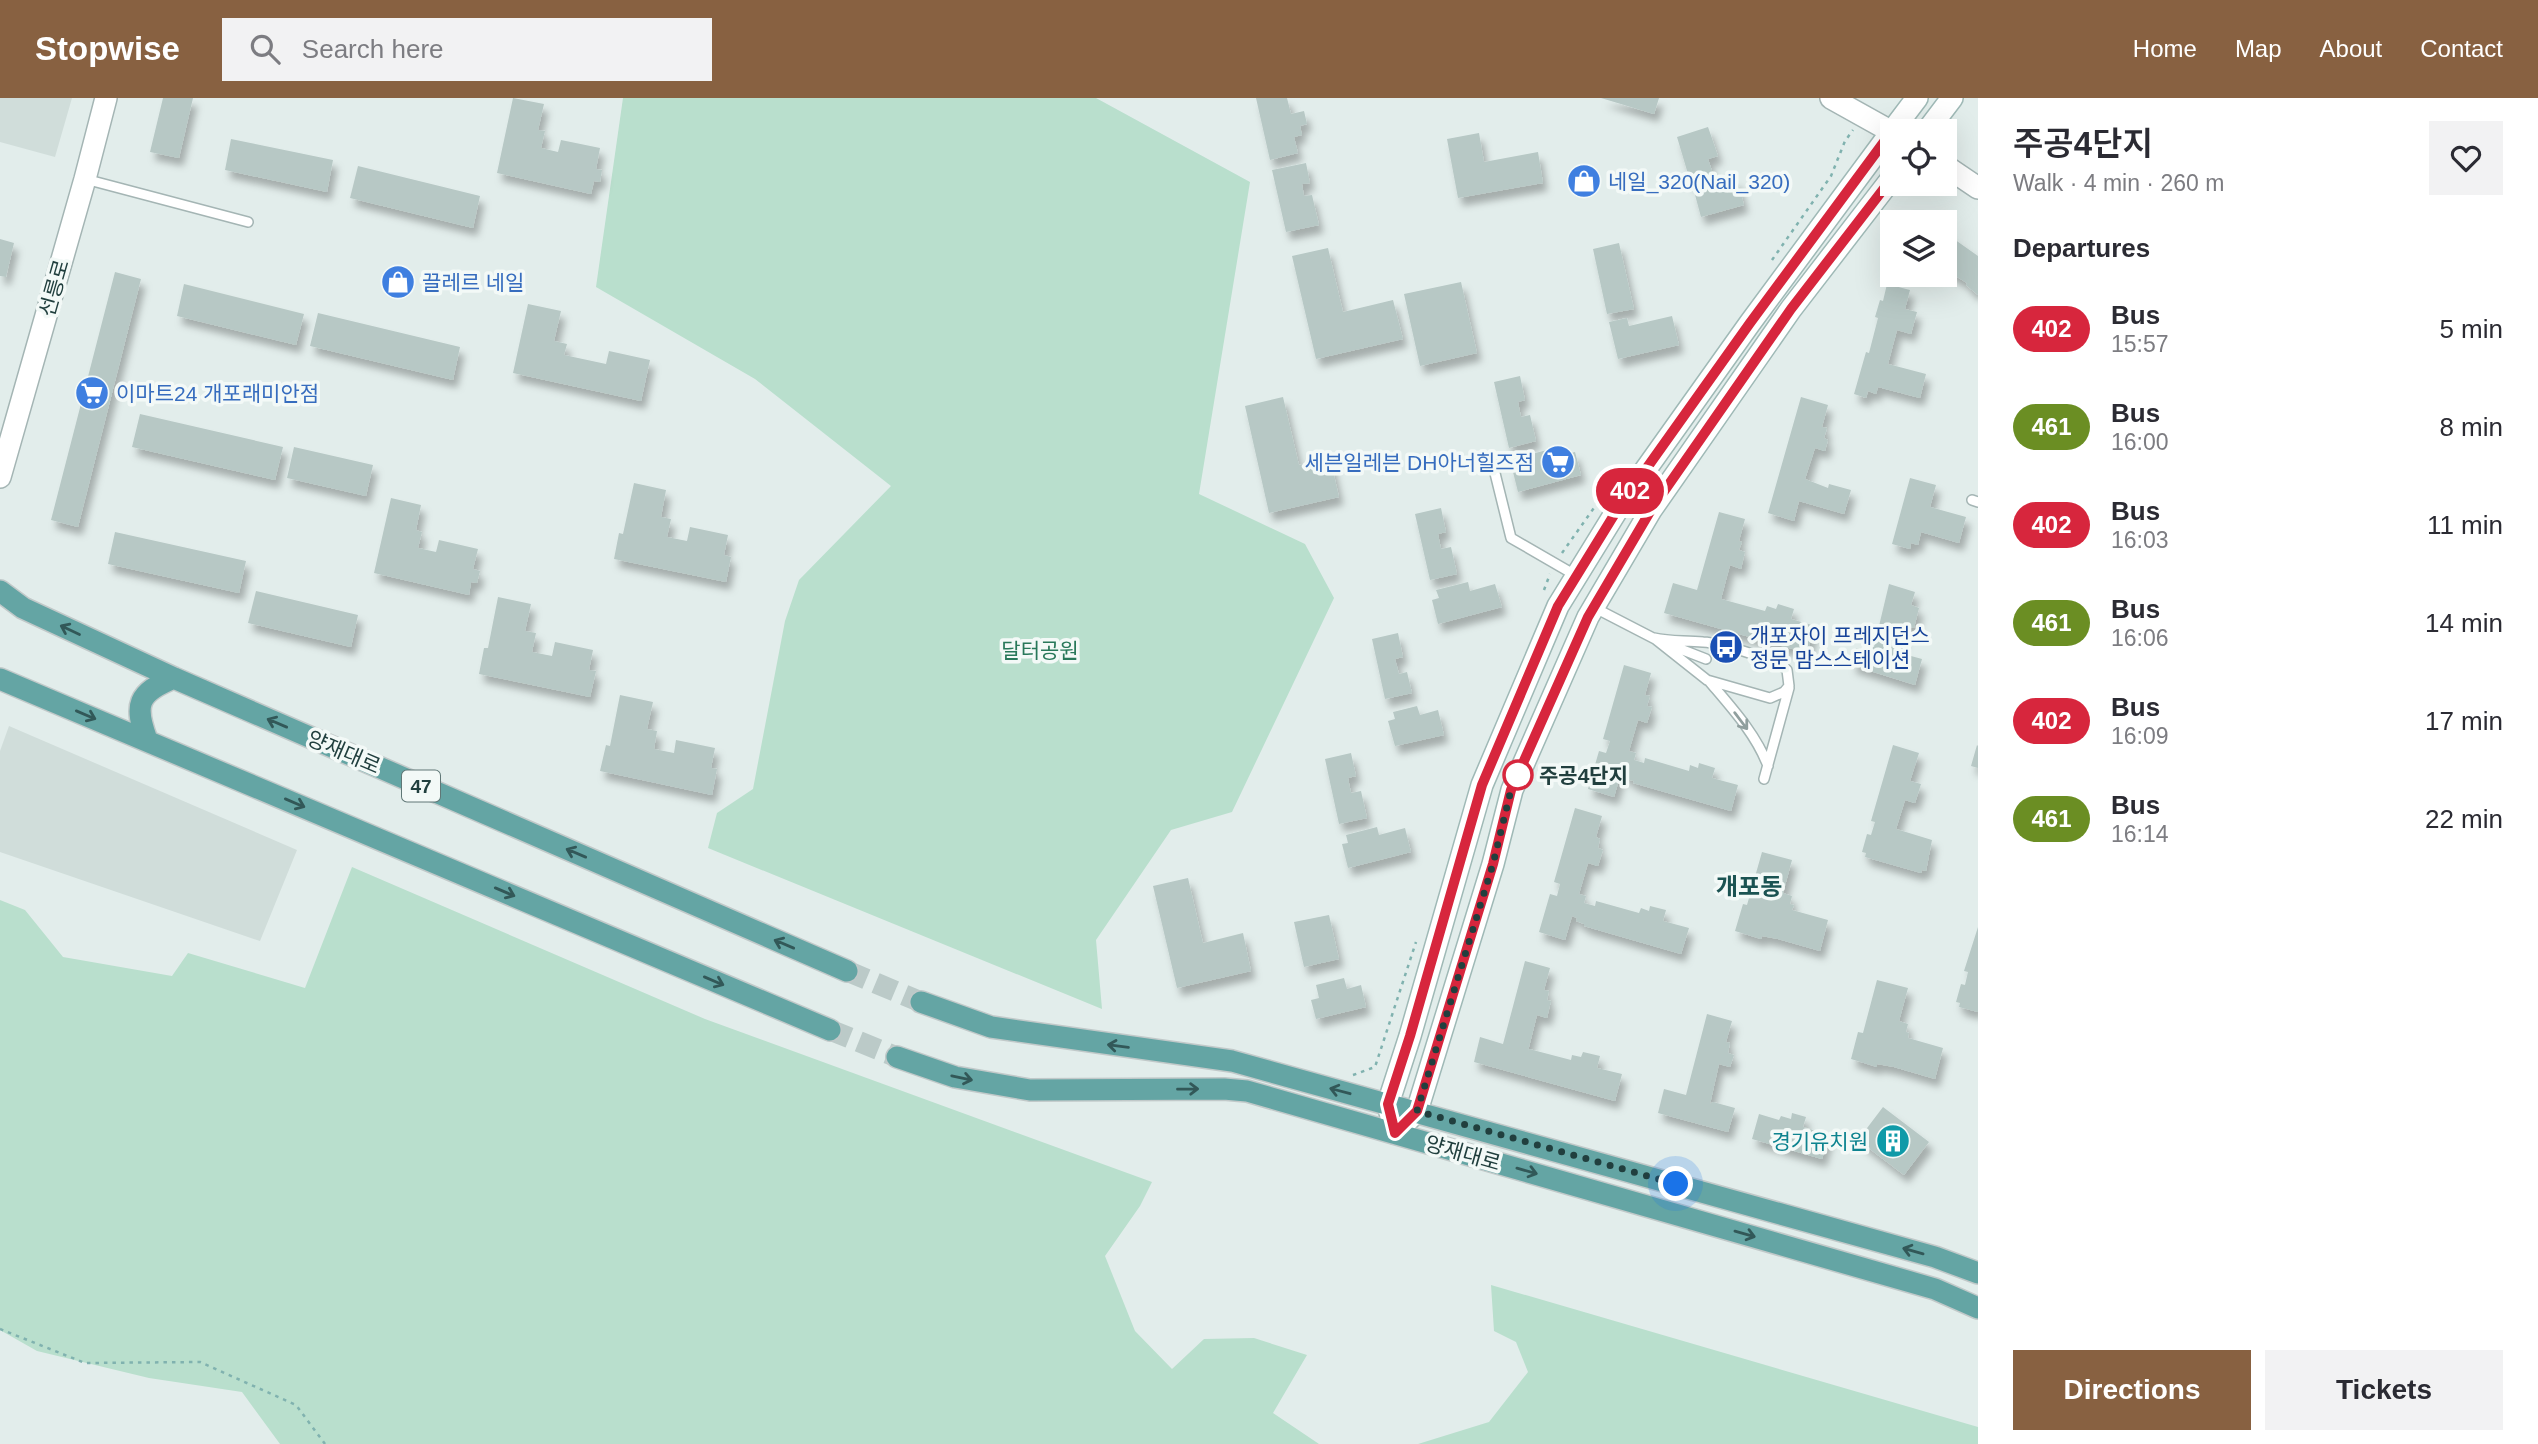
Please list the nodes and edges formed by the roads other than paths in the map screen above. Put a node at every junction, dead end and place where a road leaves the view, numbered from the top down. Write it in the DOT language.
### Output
graph roads {
  1 [pos="106,98"];
  2 [pos="1831,98"];
  3 [pos="1917,98"];
  4 [pos="1952,98"];
  5 [pos="1902,119"];
  6 [pos="1936,119"];
  7 [pos="1880,125"];
  8 [pos="1880,148"];
  9 [pos="1957,173"];
  10 [pos="85,179"];
  11 [pos="1978,188"];
  12 [pos="1880,194"];
  13 [pos="248,222"];
  14 [pos="1491,457"];
  15 [pos="0,477"];
  16 [pos="1577,576"];
  17 [pos="0,591"];
  18 [pos="1594,607"];
  19 [pos="1654,638"];
  20 [pos="1706,659"];
  21 [pos="174,678"];
  22 [pos="0,679"];
  23 [pos="1707,680"];
  24 [pos="1789,686"];
  25 [pos="147,740"];
  26 [pos="1768,766"];
  27 [pos="1764,779"];
  28 [pos="847,971"];
  29 [pos="921,1002"];
  30 [pos="830,1030"];
  31 [pos="897,1057"];
  32 [pos="1388,1104"];
  33 [pos="1417,1111"];
  34 [pos="1395,1133"];
  35 [pos="1978,1273"];
  36 [pos="1978,1308"];
  1 -- 10 [label="main road, 선릉로"];
  2 -- 7 [label="main road"];
  3 -- 5 [label="main road"];
  4 -- 6 [label="main road"];
  8 -- 16 [label="main road"];
  9 -- 11 [label="main road"];
  10 -- 13 [label="lane"];
  10 -- 15 [label="main road, 선릉로"];
  12 -- 18 [label="main road"];
  14 -- 16 [label="lane"];
  16 -- 32 [label="main road"];
  21 -- 17 [label="main road, 양재대로 / 47, one-way"];
  18 -- 19 [label="lane"];
  18 -- 33 [label="main road"];
  19 -- 20 [label="lane"];
  19 -- 23 [label="lane"];
  19 -- 24 [label="lane"];
  21 -- 25 [label="main road"];
  28 -- 21 [label="main road, 양재대로 / 47, one-way"];
  22 -- 25 [label="main road, one-way"];
  23 -- 24 [label="lane"];
  23 -- 26 [label="lane, one-way"];
  24 -- 26 [label="lane"];
  25 -- 30 [label="main road, one-way"];
  26 -- 27 [label="lane"];
  32 -- 29 [label="main road, 양재대로, one-way"];
  31 -- 34 [label="main road, 양재대로, one-way"];
  32 -- 33 [label="main road, 양재대로"];
  32 -- 34 [label="main road"];
  33 -- 34 [label="main road"];
  35 -- 33 [label="main road, 양재대로, one-way"];
  34 -- 36 [label="main road, 양재대로, one-way"];
}
